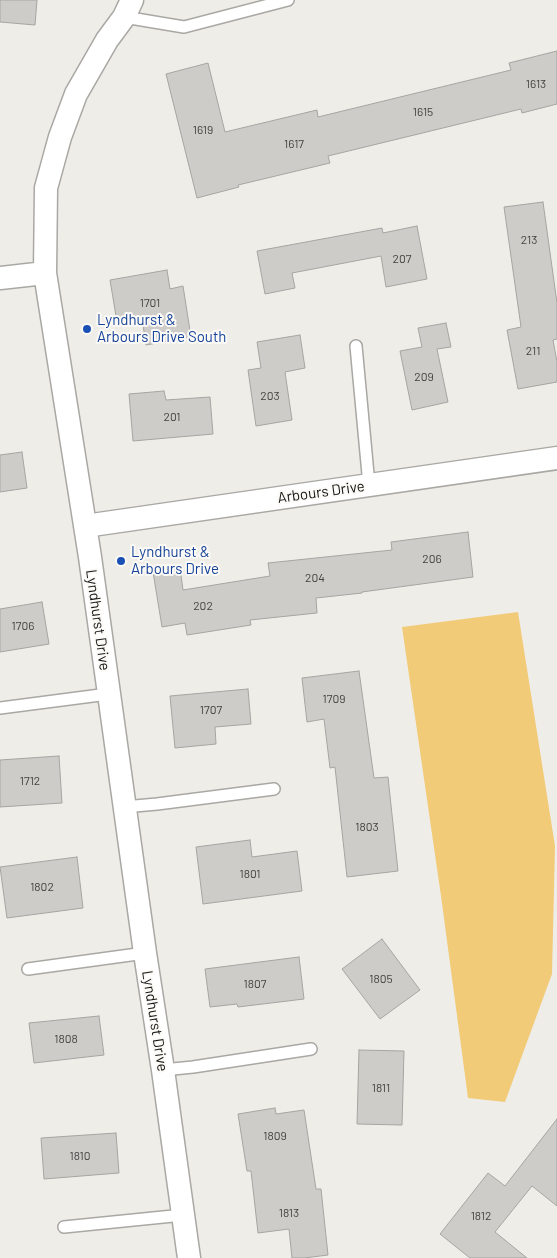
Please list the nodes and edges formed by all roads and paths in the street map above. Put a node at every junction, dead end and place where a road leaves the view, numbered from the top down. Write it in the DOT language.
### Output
graph roads {
  1 [pos="288,0"];
  2 [pos="128,8"];
  3 [pos="45,273"];
  4 [pos="0,278"];
  5 [pos="356,346"];
  6 [pos="557,458"];
  7 [pos="369,485"];
  8 [pos="85,526"];
  9 [pos="108,694"];
  10 [pos="0,708"];
  11 [pos="274,788"];
  12 [pos="124,807"];
  13 [pos="145,953"];
  14 [pos="28,969"];
  15 [pos="310,1049"];
  16 [pos="162,1070"];
  17 [pos="183,1214"];
  18 [pos="64,1227"];
  19 [pos="189,1258"];
  1 -- 2 [label="lane"];
  2 -- 3 [label="street, Lyndhurst Drive"];
  3 -- 4 [label="street"];
  3 -- 8 [label="street, Lyndhurst Drive"];
  5 -- 7 [label="lane"];
  6 -- 7 [label="street, Arbours Drive"];
  7 -- 8 [label="street, Arbours Drive"];
  8 -- 9 [label="street, Lyndhurst Drive"];
  9 -- 10 [label="lane"];
  9 -- 12 [label="street, Lyndhurst Drive"];
  11 -- 12 [label="lane"];
  12 -- 13 [label="street, Lyndhurst Drive"];
  13 -- 14 [label="lane"];
  13 -- 16 [label="street, Lyndhurst Drive"];
  15 -- 16 [label="lane"];
  16 -- 17 [label="street, Lyndhurst Drive"];
  17 -- 18 [label="lane"];
  17 -- 19 [label="street, Lyndhurst Drive"];
}
